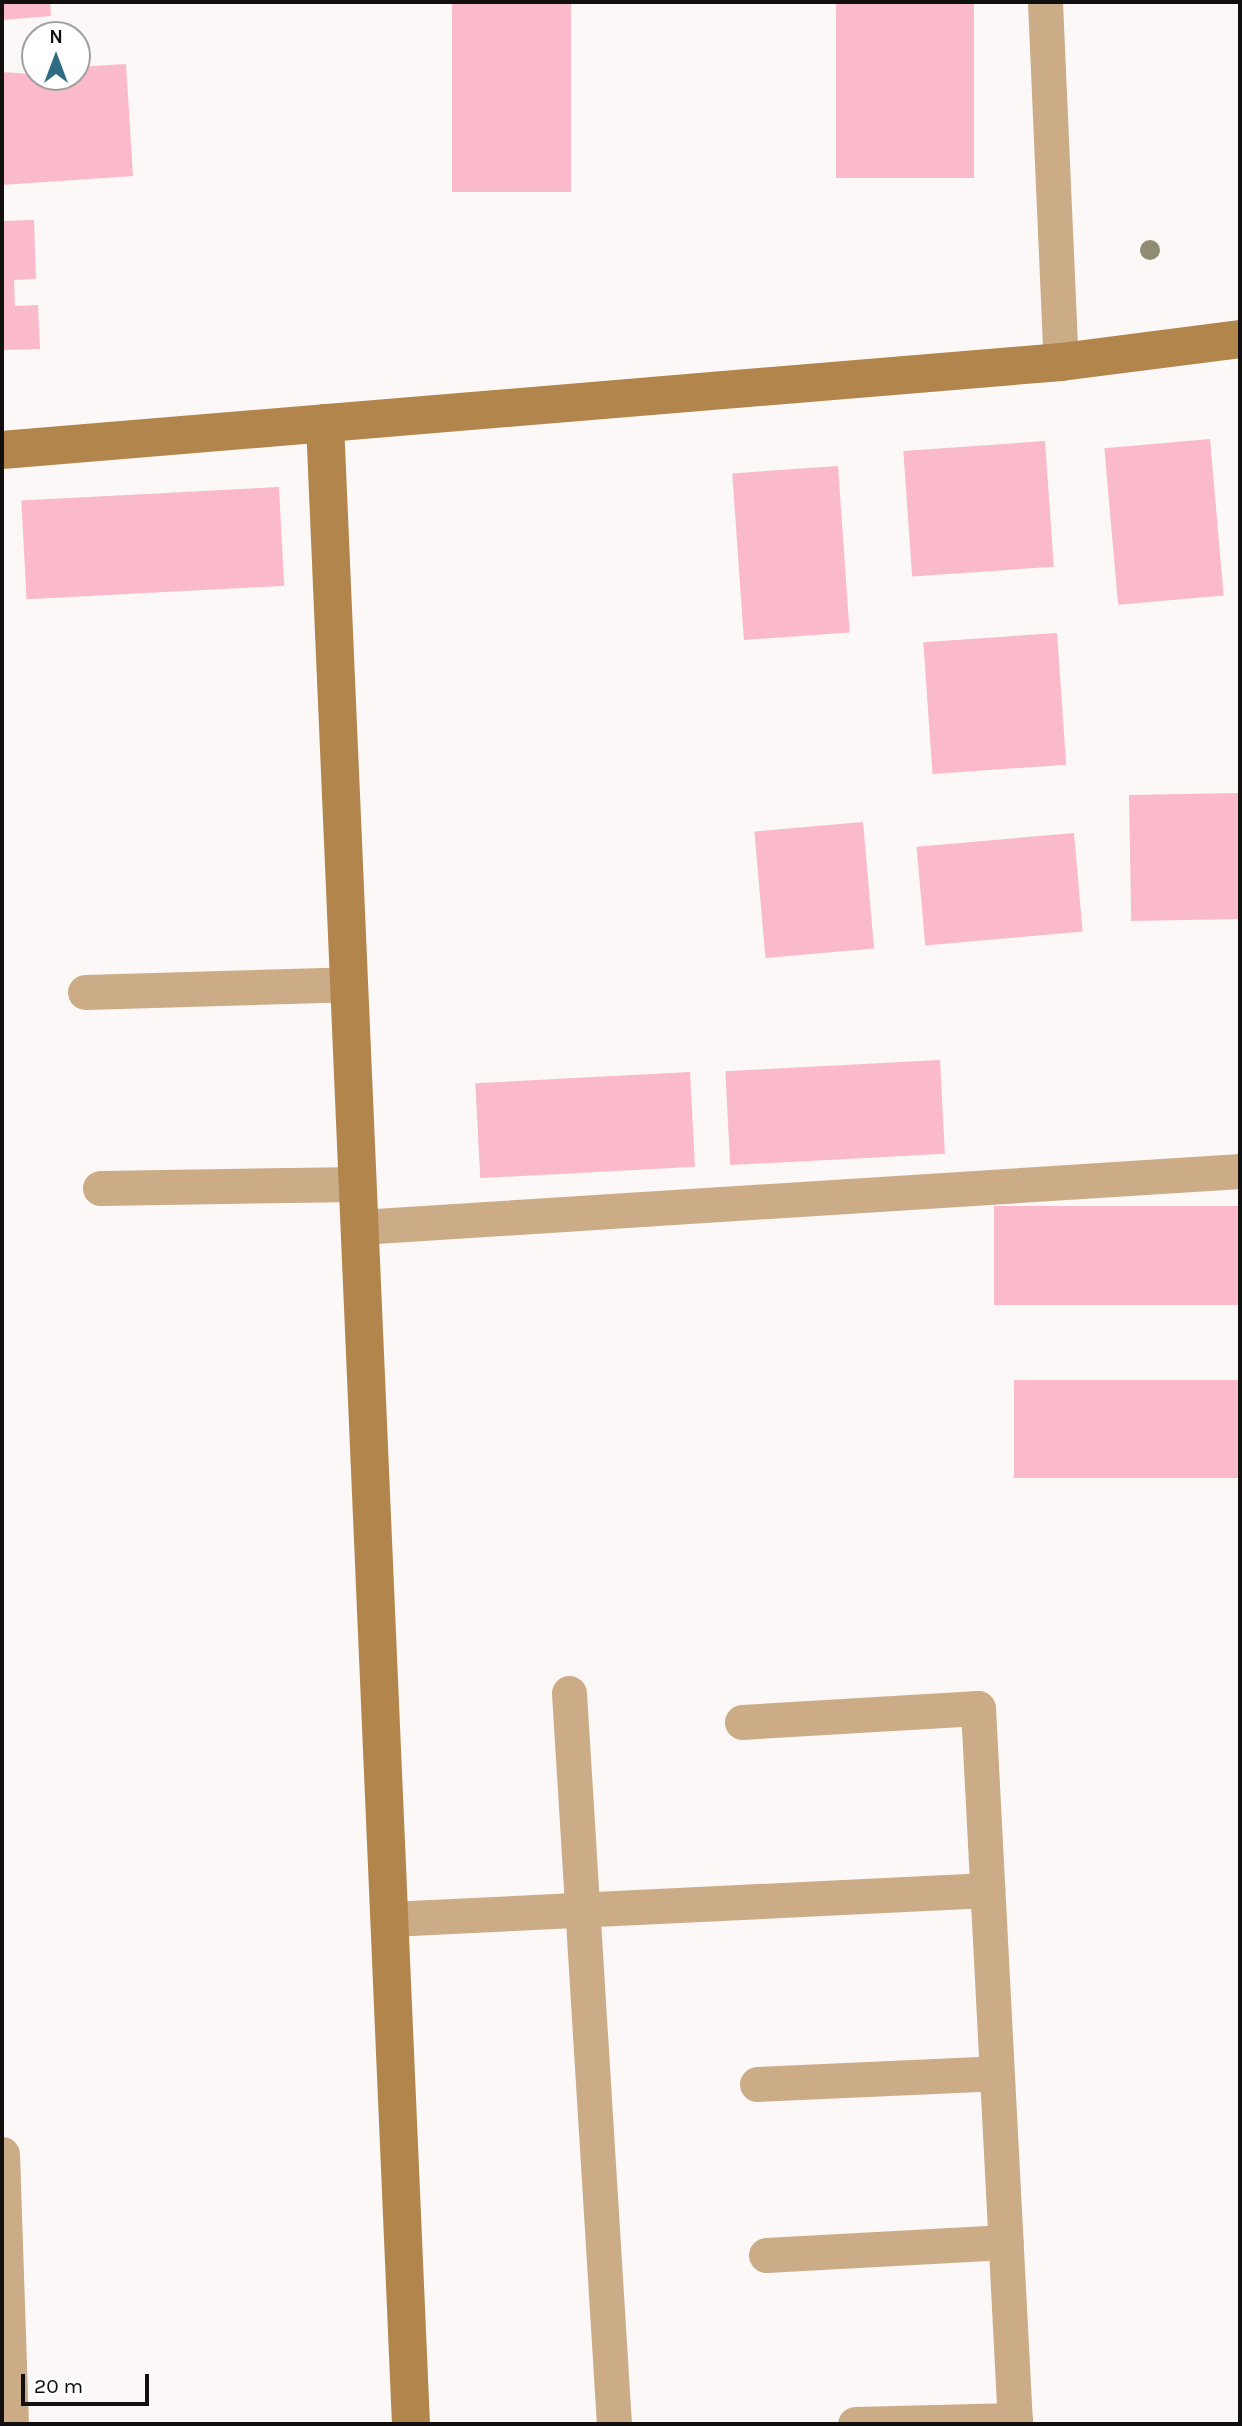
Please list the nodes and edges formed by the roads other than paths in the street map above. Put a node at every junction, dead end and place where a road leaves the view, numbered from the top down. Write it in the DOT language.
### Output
graph roads {
  1 [pos="1045,2"];
  2 [pos="1240,339"];
  3 [pos="1061,362"];
  4 [pos="325,423"];
  5 [pos="2,450"];
  6 [pos="349,985"];
  7 [pos="85,992"];
  8 [pos="1240,1171"];
  9 [pos="358,1184"];
  10 [pos="100,1188"];
  11 [pos="360,1227"];
  12 [pos="569,1693"];
  13 [pos="743,1723"];
  14 [pos="987,1890"];
  15 [pos="582,1914"];
  16 [pos="390,1919"];
  17 [pos="996,2073"];
  18 [pos="757,2084"];
  19 [pos="2,2154"];
  20 [pos="1006,2242"];
  21 [pos="766,2255"];
  22 [pos="1015,2422"];
  23 [pos="10,2424"];
  24 [pos="411,2424"];
  25 [pos="614,2424"];
  26 [pos="855,2424"];
  1 -- 3 [label="street"];
  2 -- 3 [label="street"];
  3 -- 4 [label="street"];
  4 -- 5 [label="street"];
  4 -- 6 [label="street"];
  6 -- 7 [label="street"];
  6 -- 9 [label="street"];
  8 -- 11 [label="street"];
  9 -- 10 [label="street"];
  9 -- 11 [label="street"];
  11 -- 16 [label="street"];
  12 -- 15 [label="street"];
  13 -- 14 [label="street"];
  14 -- 15 [label="street"];
  14 -- 17 [label="street"];
  15 -- 16 [label="street"];
  15 -- 25 [label="street"];
  16 -- 24 [label="street"];
  17 -- 18 [label="street"];
  17 -- 20 [label="street"];
  19 -- 23 [label="street"];
  20 -- 21 [label="street"];
  20 -- 22 [label="street"];
  22 -- 26 [label="street"];
}
